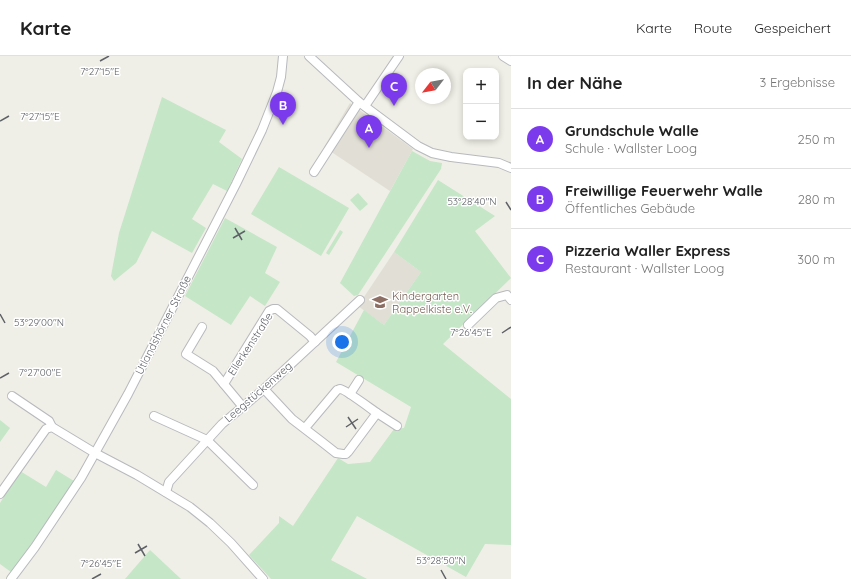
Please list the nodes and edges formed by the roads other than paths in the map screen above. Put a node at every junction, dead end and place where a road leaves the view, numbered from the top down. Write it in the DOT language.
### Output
graph roads {
  1 [pos="283,56"];
  2 [pos="399,56"];
  3 [pos="503,56"];
  4 [pos="312,57"];
  5 [pos="511,61"];
  6 [pos="362,104"];
  7 [pos="511,168"];
  8 [pos="314,172"];
  9 [pos="360,300"];
  10 [pos="511,300"];
  11 [pos="468,325"];
  12 [pos="202,328"];
  13 [pos="315,342"];
  14 [pos="359,380"];
  15 [pos="224,384"];
  16 [pos="264,389"];
  17 [pos="350,394"];
  18 [pos="12,396"];
  19 [pos="243,407"];
  20 [pos="377,413"];
  21 [pos="154,416"];
  22 [pos="397,426"];
  23 [pos="52,427"];
  24 [pos="305,428"];
  25 [pos="207,440"];
  26 [pos="95,453"];
  27 [pos="253,485"];
  28 [pos="166,492"];
  29 [pos="0,494"];
  30 [pos="11,579"];
  31 [pos="264,579"];
  1 -- 26 [label="street, Utlandshörner Straße"];
  2 -- 6 [label="street"];
  3 -- 5 [label="street"];
  4 -- 6 [label="street"];
  6 -- 7 [label="street"];
  6 -- 8 [label="street"];
  9 -- 13 [label="street, Leegstückenweg"];
  10 -- 11 [label="street"];
  12 -- 15 [label="street"];
  13 -- 15 [label="street, Ellerkenstraße"];
  13 -- 16 [label="street, Leegstückenweg"];
  14 -- 17 [label="street"];
  15 -- 19 [label="street"];
  16 -- 19 [label="street, Leegstückenweg"];
  16 -- 24 [label="street"];
  17 -- 20 [label="street"];
  17 -- 24 [label="street"];
  18 -- 23 [label="street"];
  19 -- 25 [label="street, Leegstückenweg"];
  20 -- 22 [label="street"];
  20 -- 24 [label="street"];
  21 -- 25 [label="street"];
  23 -- 26 [label="street"];
  23 -- 29 [label="street"];
  25 -- 27 [label="street"];
  25 -- 28 [label="street, Leegstückenweg"];
  26 -- 28 [label="street"];
  26 -- 30 [label="street, Utlandshörner Straße"];
  28 -- 31 [label="street"];
}
